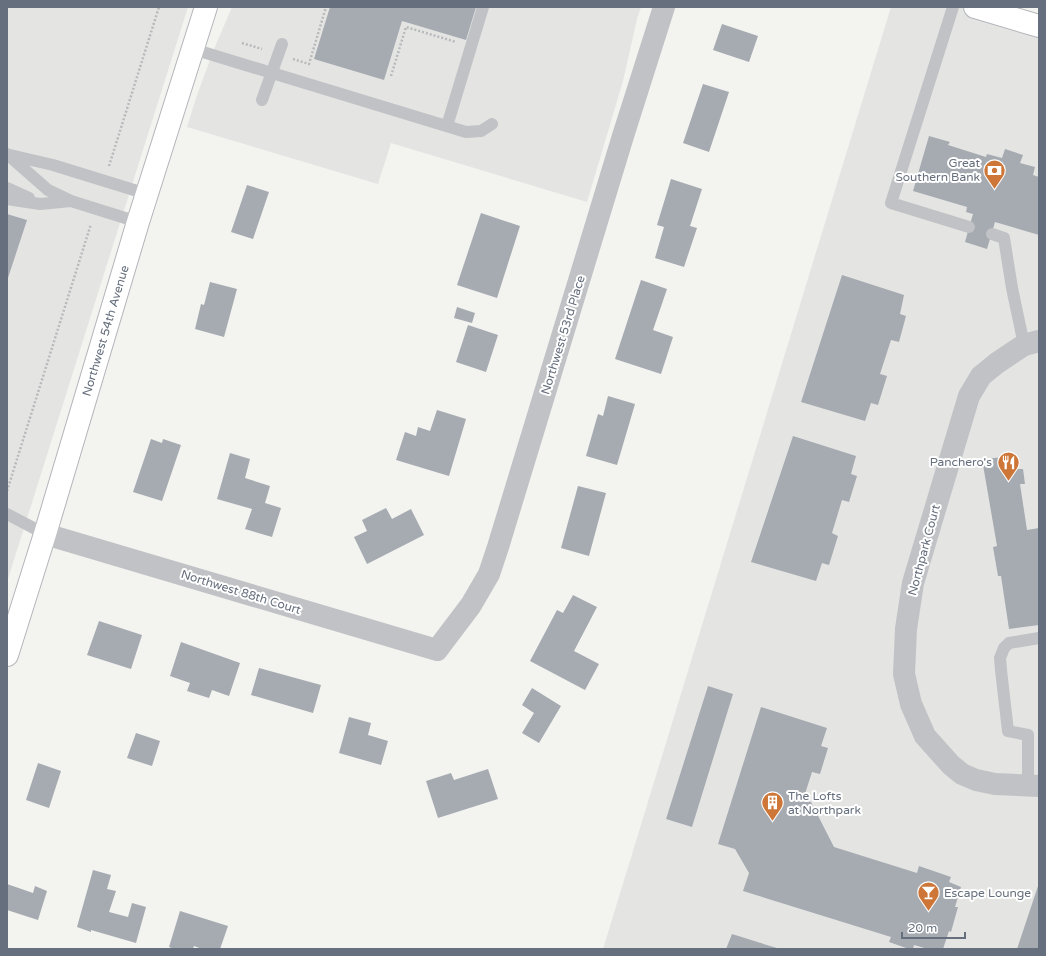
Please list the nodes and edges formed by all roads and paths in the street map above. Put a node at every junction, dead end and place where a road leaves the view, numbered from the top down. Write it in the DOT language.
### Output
graph roads {
  1 [pos="159,7"];
  2 [pos="206,7"];
  3 [pos="326,7"];
  4 [pos="483,7"];
  5 [pos="664,7"];
  6 [pos="953,7"];
  7 [pos="975,7"];
  8 [pos="1039,26"];
  9 [pos="457,42"];
  10 [pos="242,43"];
  11 [pos="282,44"];
  12 [pos="193,49"];
  13 [pos="266,50"];
  14 [pos="290,58"];
  15 [pos="272,72"];
  16 [pos="391,76"];
  17 [pos="262,100"];
  18 [pos="492,124"];
  19 [pos="447,126"];
  20 [pos="7,154"];
  21 [pos="109,167"];
  22 [pos="7,188"];
  23 [pos="147,194"];
  24 [pos="7,199"];
  25 [pos="71,201"];
  26 [pos="40,204"];
  27 [pos="92,219"];
  28 [pos="138,222"];
  29 [pos="969,227"];
  30 [pos="992,234"];
  31 [pos="1032,343"];
  32 [pos="7,491"];
  33 [pos="7,514"];
  34 [pos="45,534"];
  35 [pos="1039,638"];
  36 [pos="437,650"];
  37 [pos="7,656"];
  38 [pos="1034,736"];
  39 [pos="1033,786"];
  1 -- 21 [label="path"];
  2 -- 12 [label="street, Northwest 54th Avenue"];
  3 -- 14 [label="path"];
  4 -- 19 [label="lane"];
  5 -- 36 [label="street, Northwest 53rd Place"];
  6 -- 29 [label="lane"];
  7 -- 8 [label="street"];
  9 -- 16 [label="path"];
  10 -- 13 [label="path"];
  11 -- 15 [label="lane"];
  12 -- 15 [label="lane"];
  12 -- 23 [label="street, Northwest 54th Avenue"];
  15 -- 17 [label="lane"];
  15 -- 19 [label="lane"];
  18 -- 19 [label="lane"];
  20 -- 23 [label="lane"];
  20 -- 25 [label="lane"];
  22 -- 26 [label="lane"];
  23 -- 28 [label="street, Northwest 54th Avenue"];
  24 -- 26 [label="lane"];
  25 -- 26 [label="lane"];
  25 -- 28 [label="lane"];
  27 -- 32 [label="path"];
  28 -- 34 [label="street, Northwest 54th Avenue"];
  30 -- 31 [label="lane"];
  31 -- 39 [label="street, Northpark Court"];
  33 -- 34 [label="lane"];
  34 -- 36 [label="street, Northwest 88th Court"];
  34 -- 37 [label="street, Northwest 54th Avenue"];
  35 -- 38 [label="lane"];
  38 -- 39 [label="lane"];
}
